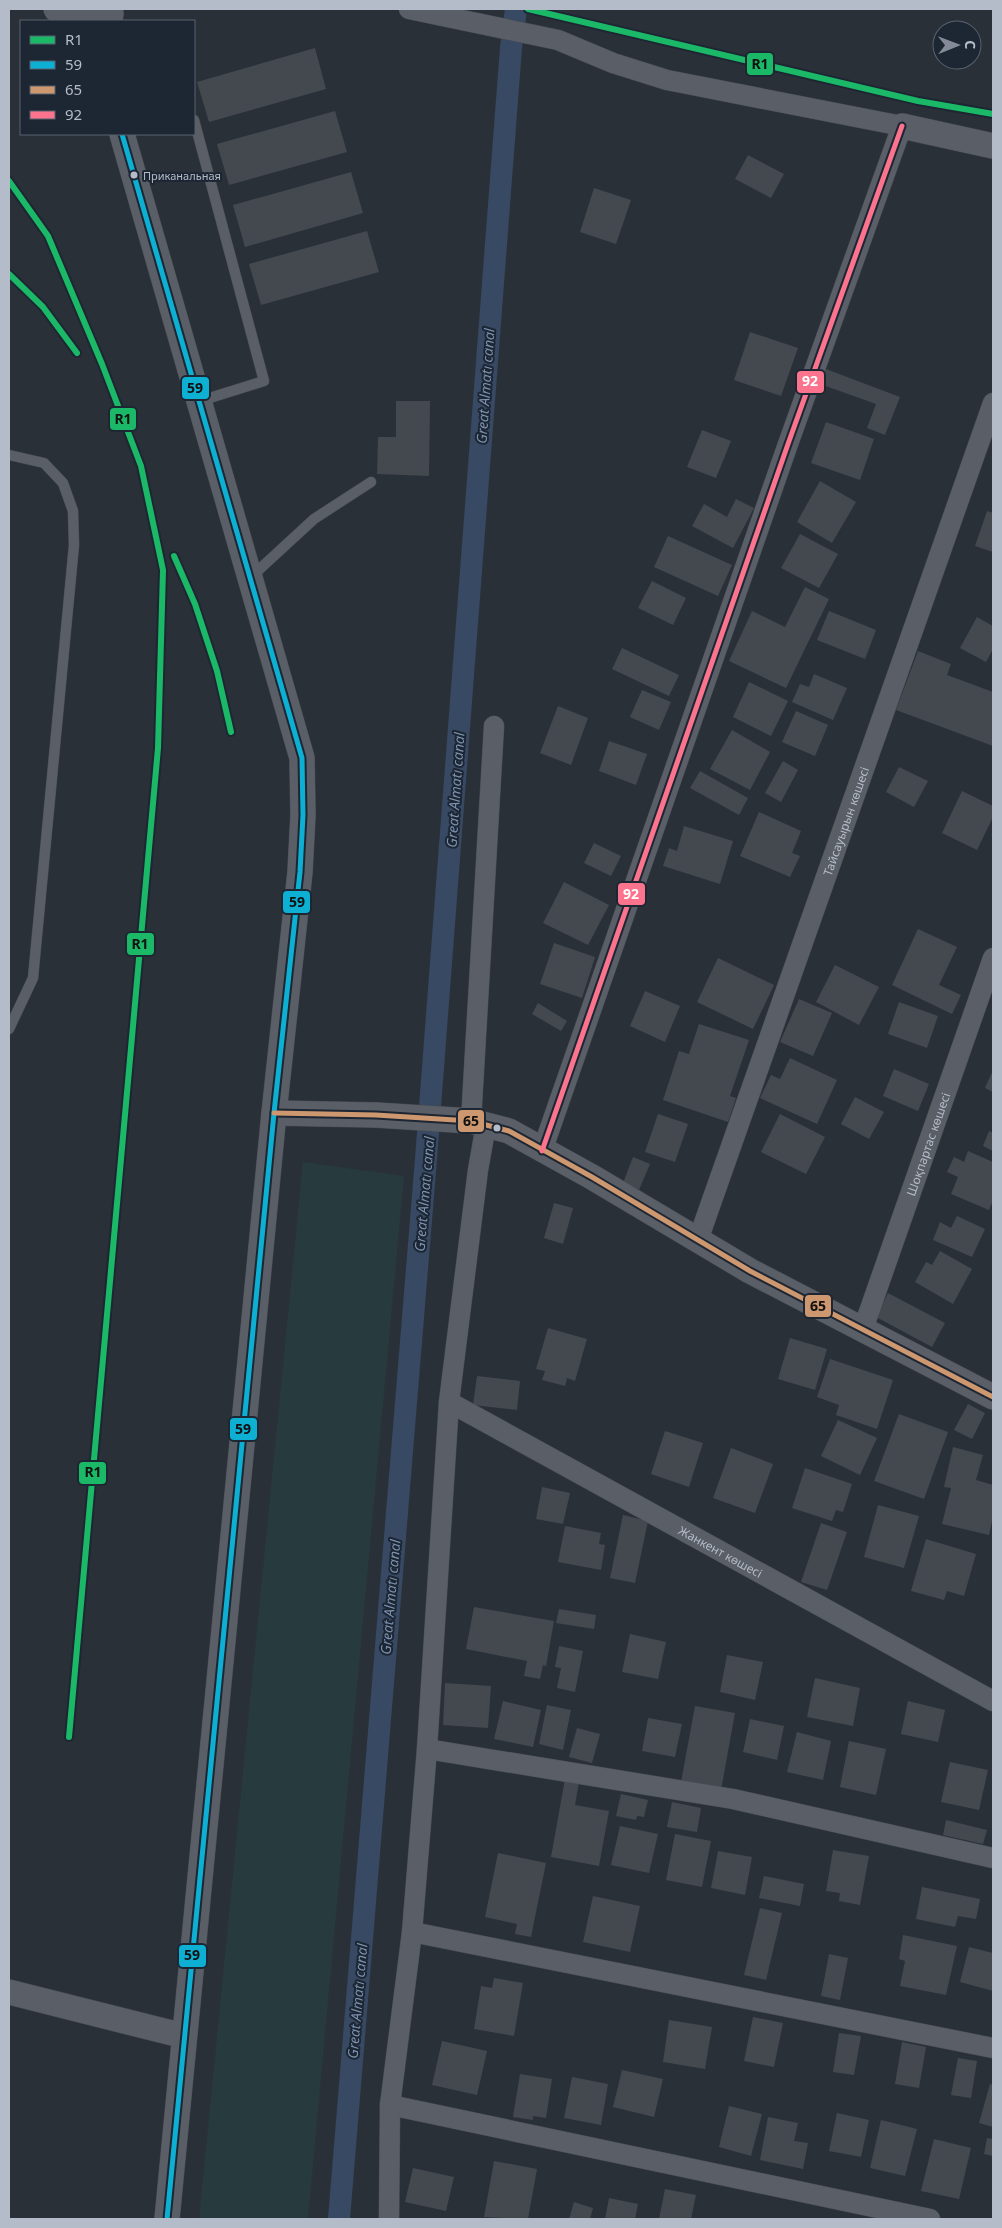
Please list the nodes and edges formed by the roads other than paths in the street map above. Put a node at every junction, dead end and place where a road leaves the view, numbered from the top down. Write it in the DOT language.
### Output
graph roads {
  1 [pos="56,9"];
  2 [pos="409,9"];
  3 [pos="112,13"];
  4 [pos="195,124"];
  5 [pos="902,126"];
  6 [pos="122,135"];
  7 [pos="993,146"];
  8 [pos="200,401"];
  9 [pos="993,403"];
  10 [pos="9,455"];
  11 [pos="371,482"];
  12 [pos="248,579"];
  13 [pos="494,726"];
  14 [pos="993,958"];
  15 [pos="9,1028"];
  16 [pos="274,1113"];
  17 [pos="479,1123"];
  18 [pos="542,1151"];
  19 [pos="698,1240"];
  20 [pos="863,1329"];
  21 [pos="993,1397"];
  22 [pos="449,1402"];
  23 [pos="993,1701"];
  24 [pos="427,1749"];
  25 [pos="993,1858"];
  26 [pos="412,1932"];
  27 [pos="9,1992"];
  28 [pos="184,2036"];
  29 [pos="993,2048"];
  30 [pos="390,2105"];
  31 [pos="166,2219"];
  32 [pos="390,2219"];
  33 [pos="930,2219"];
  1 -- 3 [label="street"];
  2 -- 5 [label="street"];
  4 -- 8 [label="lane"];
  5 -- 7 [label="street"];
  5 -- 18 [label="street"];
  6 -- 8 [label="street"];
  8 -- 12 [label="street"];
  9 -- 19 [label="street, Тайсауырын көшесі"];
  10 -- 15 [label="lane"];
  11 -- 12 [label="lane"];
  12 -- 16 [label="street"];
  13 -- 17 [label="street"];
  14 -- 20 [label="street, Шоқпартас көшесі"];
  16 -- 17 [label="street"];
  16 -- 28 [label="street"];
  17 -- 18 [label="street"];
  17 -- 22 [label="street"];
  18 -- 19 [label="street"];
  19 -- 20 [label="street"];
  20 -- 21 [label="street"];
  22 -- 23 [label="street, Жанкент көшесі"];
  22 -- 24 [label="street"];
  24 -- 25 [label="street"];
  24 -- 26 [label="street"];
  26 -- 29 [label="street"];
  26 -- 30 [label="street"];
  27 -- 28 [label="street"];
  28 -- 31 [label="street"];
  30 -- 32 [label="street"];
  30 -- 33 [label="street"];
}
